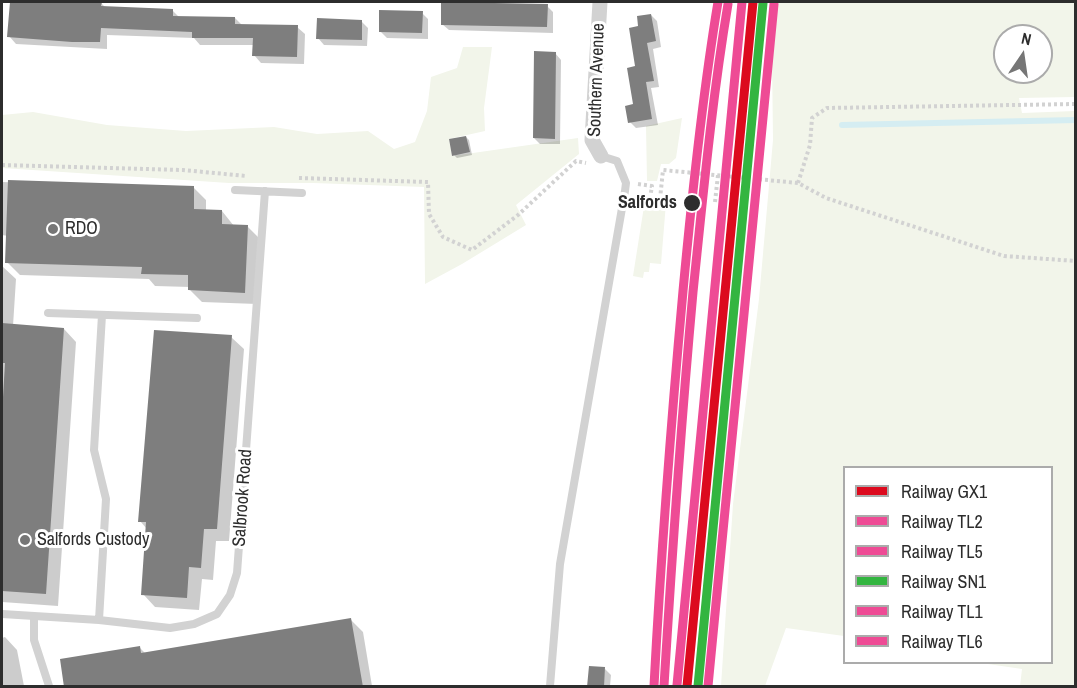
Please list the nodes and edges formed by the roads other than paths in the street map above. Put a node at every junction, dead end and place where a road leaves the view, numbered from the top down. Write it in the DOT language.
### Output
graph roads {
  1 [pos="600,2"];
  2 [pos="599,160"];
  3 [pos="235,190"];
  4 [pos="265,192"];
  5 [pos="302,193"];
  6 [pos="48,313"];
  7 [pos="102,315"];
  8 [pos="197,318"];
  9 [pos="2,614"];
  10 [pos="34,616"];
  11 [pos="99,620"];
  12 [pos="49,687"];
  13 [pos="550,687"];
  1 -- 2 [label="street, Southern Avenue"];
  2 -- 13 [label="lane"];
  3 -- 4 [label="lane"];
  4 -- 5 [label="lane"];
  4 -- 11 [label="lane, Salbrook Road"];
  6 -- 7 [label="lane"];
  7 -- 8 [label="lane"];
  7 -- 11 [label="lane"];
  9 -- 10 [label="lane, Salbrook Road"];
  10 -- 11 [label="lane, Salbrook Road"];
  10 -- 12 [label="lane"];
}
